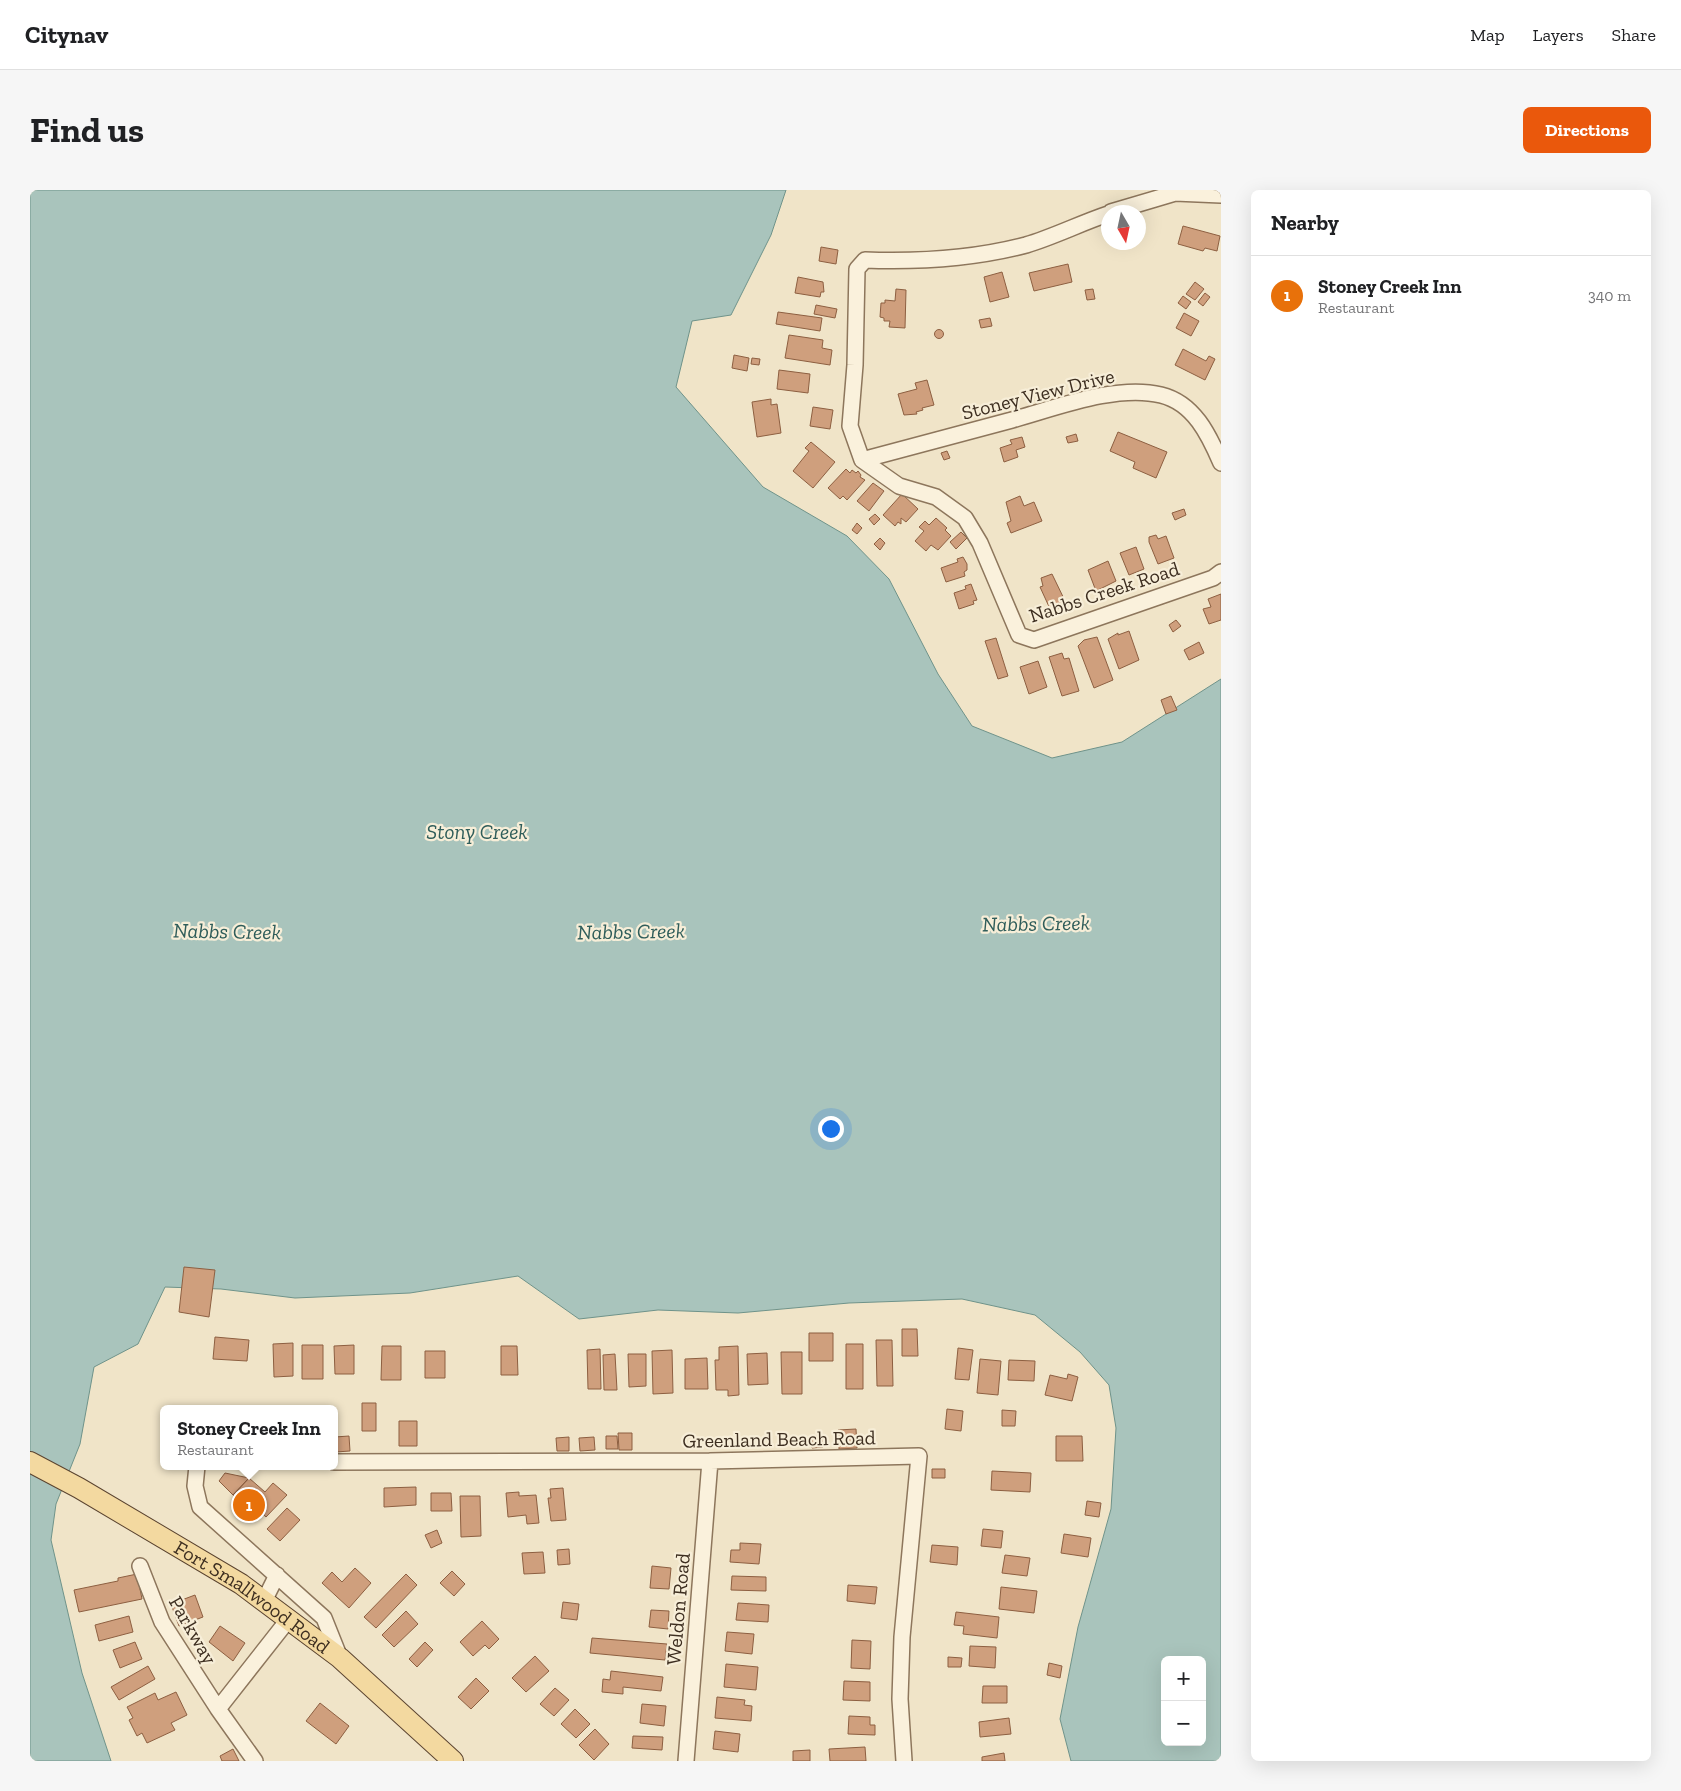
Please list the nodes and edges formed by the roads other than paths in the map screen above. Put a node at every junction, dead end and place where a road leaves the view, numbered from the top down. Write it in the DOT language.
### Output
graph roads {
  1 [pos="1221,195"];
  2 [pos="1136,205"];
  3 [pos="1101,216"];
  4 [pos="862,460"];
  5 [pos="1221,463"];
  6 [pos="1221,572"];
  7 [pos="710,1461"];
  8 [pos="30,1462"];
  9 [pos="338,1462"];
  10 [pos="196,1470"];
  11 [pos="140,1566"];
  12 [pos="276,1575"];
  13 [pos="264,1601"];
  14 [pos="288,1620"];
  15 [pos="340,1658"];
  16 [pos="218,1709"];
  17 [pos="255,1761"];
  18 [pos="453,1761"];
  19 [pos="686,1761"];
  20 [pos="904,1761"];
  1 -- 2 [label="street"];
  3 -- 4 [label="street"];
  4 -- 5 [label="street, Stoney View Drive"];
  4 -- 6 [label="street, Nabbs Creek Road"];
  7 -- 9 [label="street, Greenland Beach Road"];
  7 -- 19 [label="street, Weldon Road"];
  7 -- 20 [label="street, Greenland Beach Road"];
  8 -- 13 [label="main road, Fort Smallwood Road"];
  10 -- 12 [label="street"];
  11 -- 16 [label="street, Parkway"];
  12 -- 13 [label="street"];
  12 -- 15 [label="street"];
  13 -- 14 [label="main road, Fort Smallwood Road"];
  14 -- 15 [label="main road, Fort Smallwood Road"];
  14 -- 16 [label="street"];
  15 -- 18 [label="main road, Fort Smallwood Road"];
  16 -- 17 [label="street, Parkway"];
}
